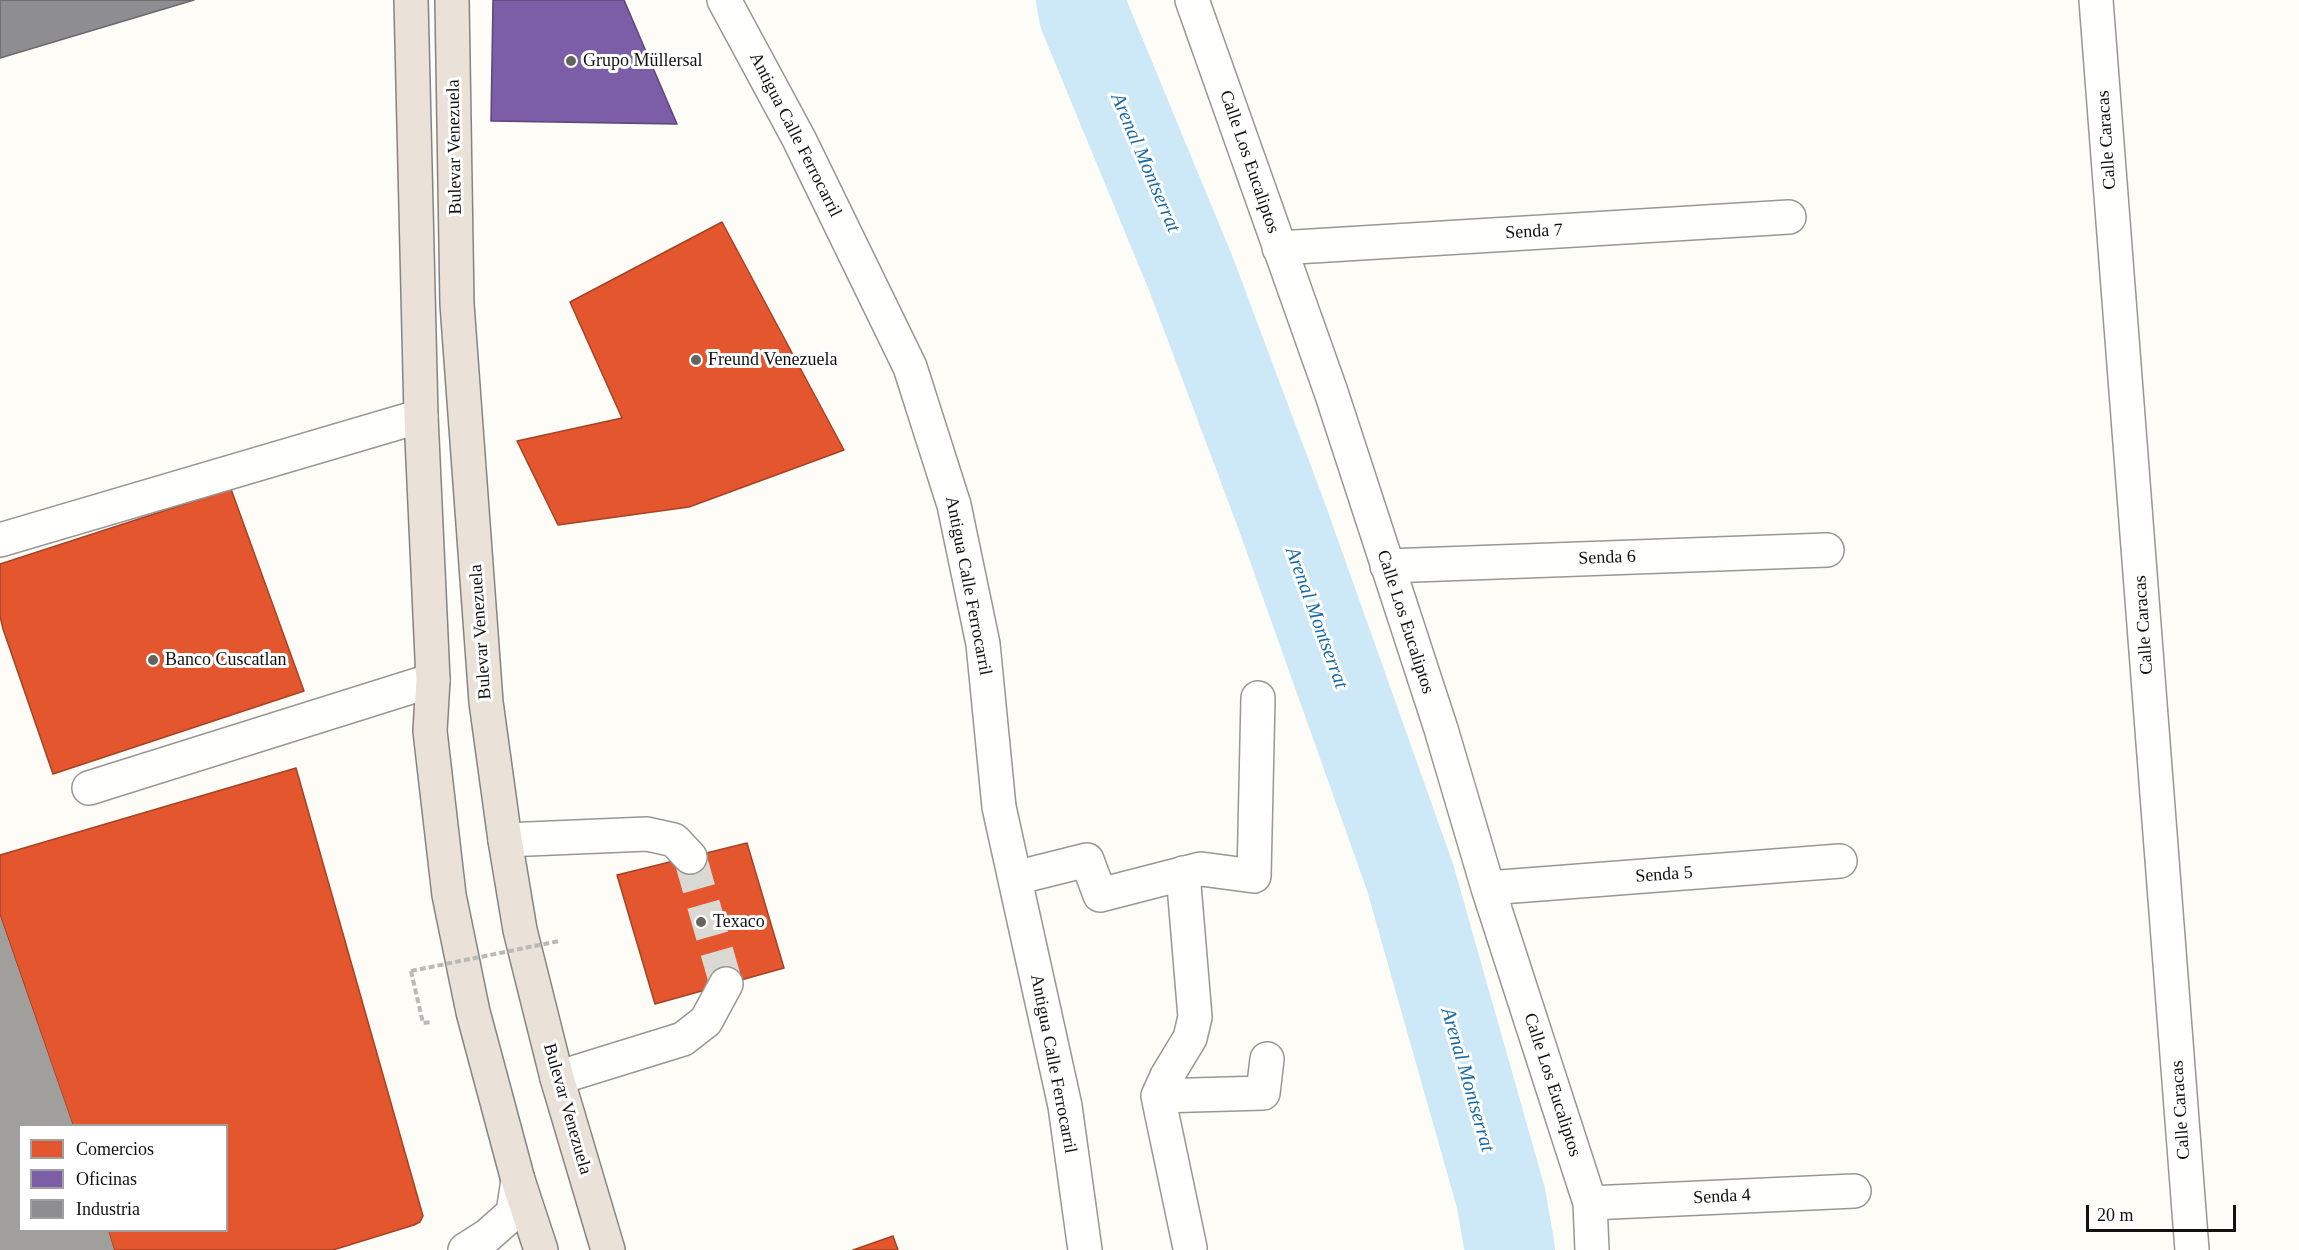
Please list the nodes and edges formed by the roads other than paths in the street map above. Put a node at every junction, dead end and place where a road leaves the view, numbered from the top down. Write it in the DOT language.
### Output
graph roads {
  1 [pos="411,0"];
  2 [pos="452,0"];
  3 [pos="724,0"];
  4 [pos="1192,0"];
  5 [pos="2096,0"];
  6 [pos="1789,217"];
  7 [pos="1279,248"];
  8 [pos="421,416"];
  9 [pos="0,540"];
  10 [pos="1827,550"];
  11 [pos="1387,566"];
  12 [pos="433,680"];
  13 [pos="1258,698"];
  14 [pos="89,788"];
  15 [pos="504,840"];
  16 [pos="690,857"];
  17 [pos="1840,861"];
  18 [pos="1183,873"];
  19 [pos="1015,878"];
  20 [pos="1488,888"];
  21 [pos="726,984"];
  22 [pos="1267,1059"];
  23 [pos="557,1078"];
  24 [pos="1158,1096"];
  25 [pos="518,1180"];
  26 [pos="1854,1191"];
  27 [pos="1590,1203"];
  28 [pos="1190,1248"];
  29 [pos="465,1250"];
  30 [pos="541,1250"];
  31 [pos="608,1250"];
  32 [pos="1085,1250"];
  33 [pos="1592,1250"];
  34 [pos="2192,1250"];
  1 -- 8 [label="highway"];
  2 -- 15 [label="highway, Bulevar Venezuela"];
  3 -- 19 [label="street, Antigua Calle Ferrocarril"];
  4 -- 7 [label="street, Calle Los Eucaliptos"];
  5 -- 34 [label="street, Calle Caracas"];
  6 -- 7 [label="street, Senda 7"];
  7 -- 11 [label="street, Calle Los Eucaliptos"];
  8 -- 9 [label="street"];
  8 -- 12 [label="highway"];
  10 -- 11 [label="street, Senda 6"];
  11 -- 20 [label="street, Calle Los Eucaliptos"];
  12 -- 14 [label="street"];
  12 -- 25 [label="highway"];
  13 -- 18 [label="street"];
  15 -- 16 [label="street"];
  15 -- 23 [label="highway, Bulevar Venezuela"];
  17 -- 20 [label="street, Senda 5"];
  18 -- 19 [label="street"];
  18 -- 24 [label="street"];
  19 -- 32 [label="street, Antigua Calle Ferrocarril"];
  20 -- 27 [label="street, Calle Los Eucaliptos"];
  21 -- 23 [label="street"];
  22 -- 24 [label="street"];
  23 -- 31 [label="highway, Bulevar Venezuela"];
  24 -- 28 [label="street"];
  25 -- 29 [label="street"];
  25 -- 30 [label="highway"];
  26 -- 27 [label="street, Senda 4"];
  27 -- 33 [label="street, Calle Los Eucaliptos"];
}
